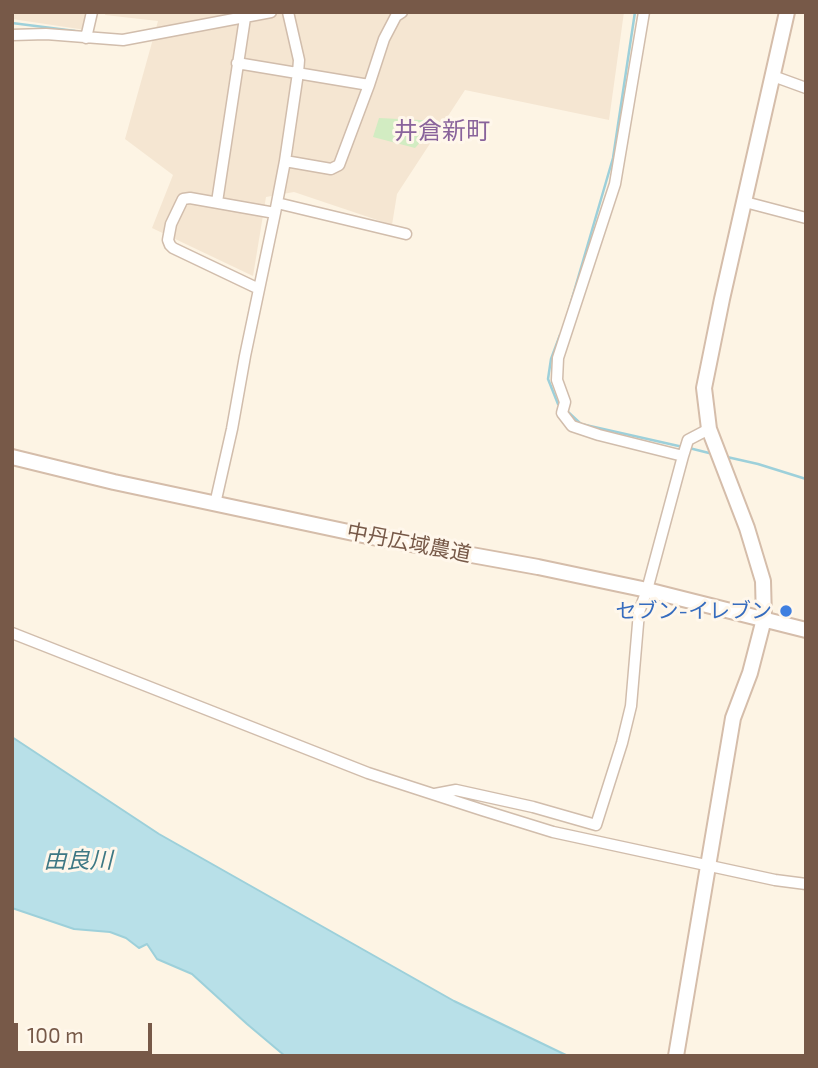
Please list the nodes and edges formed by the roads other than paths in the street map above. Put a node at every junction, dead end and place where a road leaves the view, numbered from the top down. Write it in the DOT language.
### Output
graph roads {
  1 [pos="92,12"];
  2 [pos="271,12"];
  3 [pos="288,12"];
  4 [pos="402,12"];
  5 [pos="644,12"];
  6 [pos="787,12"];
  7 [pos="245,18"];
  8 [pos="12,35"];
  9 [pos="86,38"];
  10 [pos="237,63"];
  11 [pos="298,73"];
  12 [pos="773,76"];
  13 [pos="369,85"];
  14 [pos="806,88"];
  15 [pos="285,161"];
  16 [pos="217,202"];
  17 [pos="745,202"];
  18 [pos="276,208"];
  19 [pos="806,218"];
  20 [pos="405,234"];
  21 [pos="259,289"];
  22 [pos="709,429"];
  23 [pos="683,456"];
  24 [pos="12,457"];
  25 [pos="215,504"];
  26 [pos="648,590"];
  27 [pos="764,620"];
  28 [pos="806,631"];
  29 [pos="12,633"];
  30 [pos="434,794"];
  31 [pos="707,867"];
  32 [pos="806,884"];
  33 [pos="676,1056"];
  1 -- 9 [label="street"];
  2 -- 7 [label="street"];
  3 -- 11 [label="street"];
  4 -- 13 [label="street"];
  5 -- 23 [label="street"];
  6 -- 12 [label="street"];
  7 -- 9 [label="street"];
  7 -- 10 [label="street"];
  8 -- 9 [label="street"];
  10 -- 11 [label="street"];
  10 -- 16 [label="street"];
  11 -- 13 [label="street"];
  11 -- 15 [label="street"];
  12 -- 14 [label="street"];
  12 -- 17 [label="street"];
  13 -- 15 [label="street"];
  15 -- 18 [label="street"];
  16 -- 18 [label="street"];
  16 -- 21 [label="street"];
  17 -- 19 [label="street"];
  17 -- 22 [label="street"];
  18 -- 20 [label="street"];
  18 -- 21 [label="street"];
  21 -- 25 [label="street"];
  22 -- 23 [label="street"];
  22 -- 27 [label="street"];
  23 -- 26 [label="street"];
  24 -- 25 [label="street, 中丹広域農道"];
  25 -- 26 [label="street, 中丹広域農道"];
  26 -- 27 [label="street, 中丹広域農道"];
  26 -- 30 [label="street"];
  27 -- 28 [label="street, 中丹広域農道"];
  27 -- 31 [label="street"];
  29 -- 30 [label="street"];
  30 -- 31 [label="street"];
  31 -- 32 [label="street"];
  31 -- 33 [label="street"];
}
